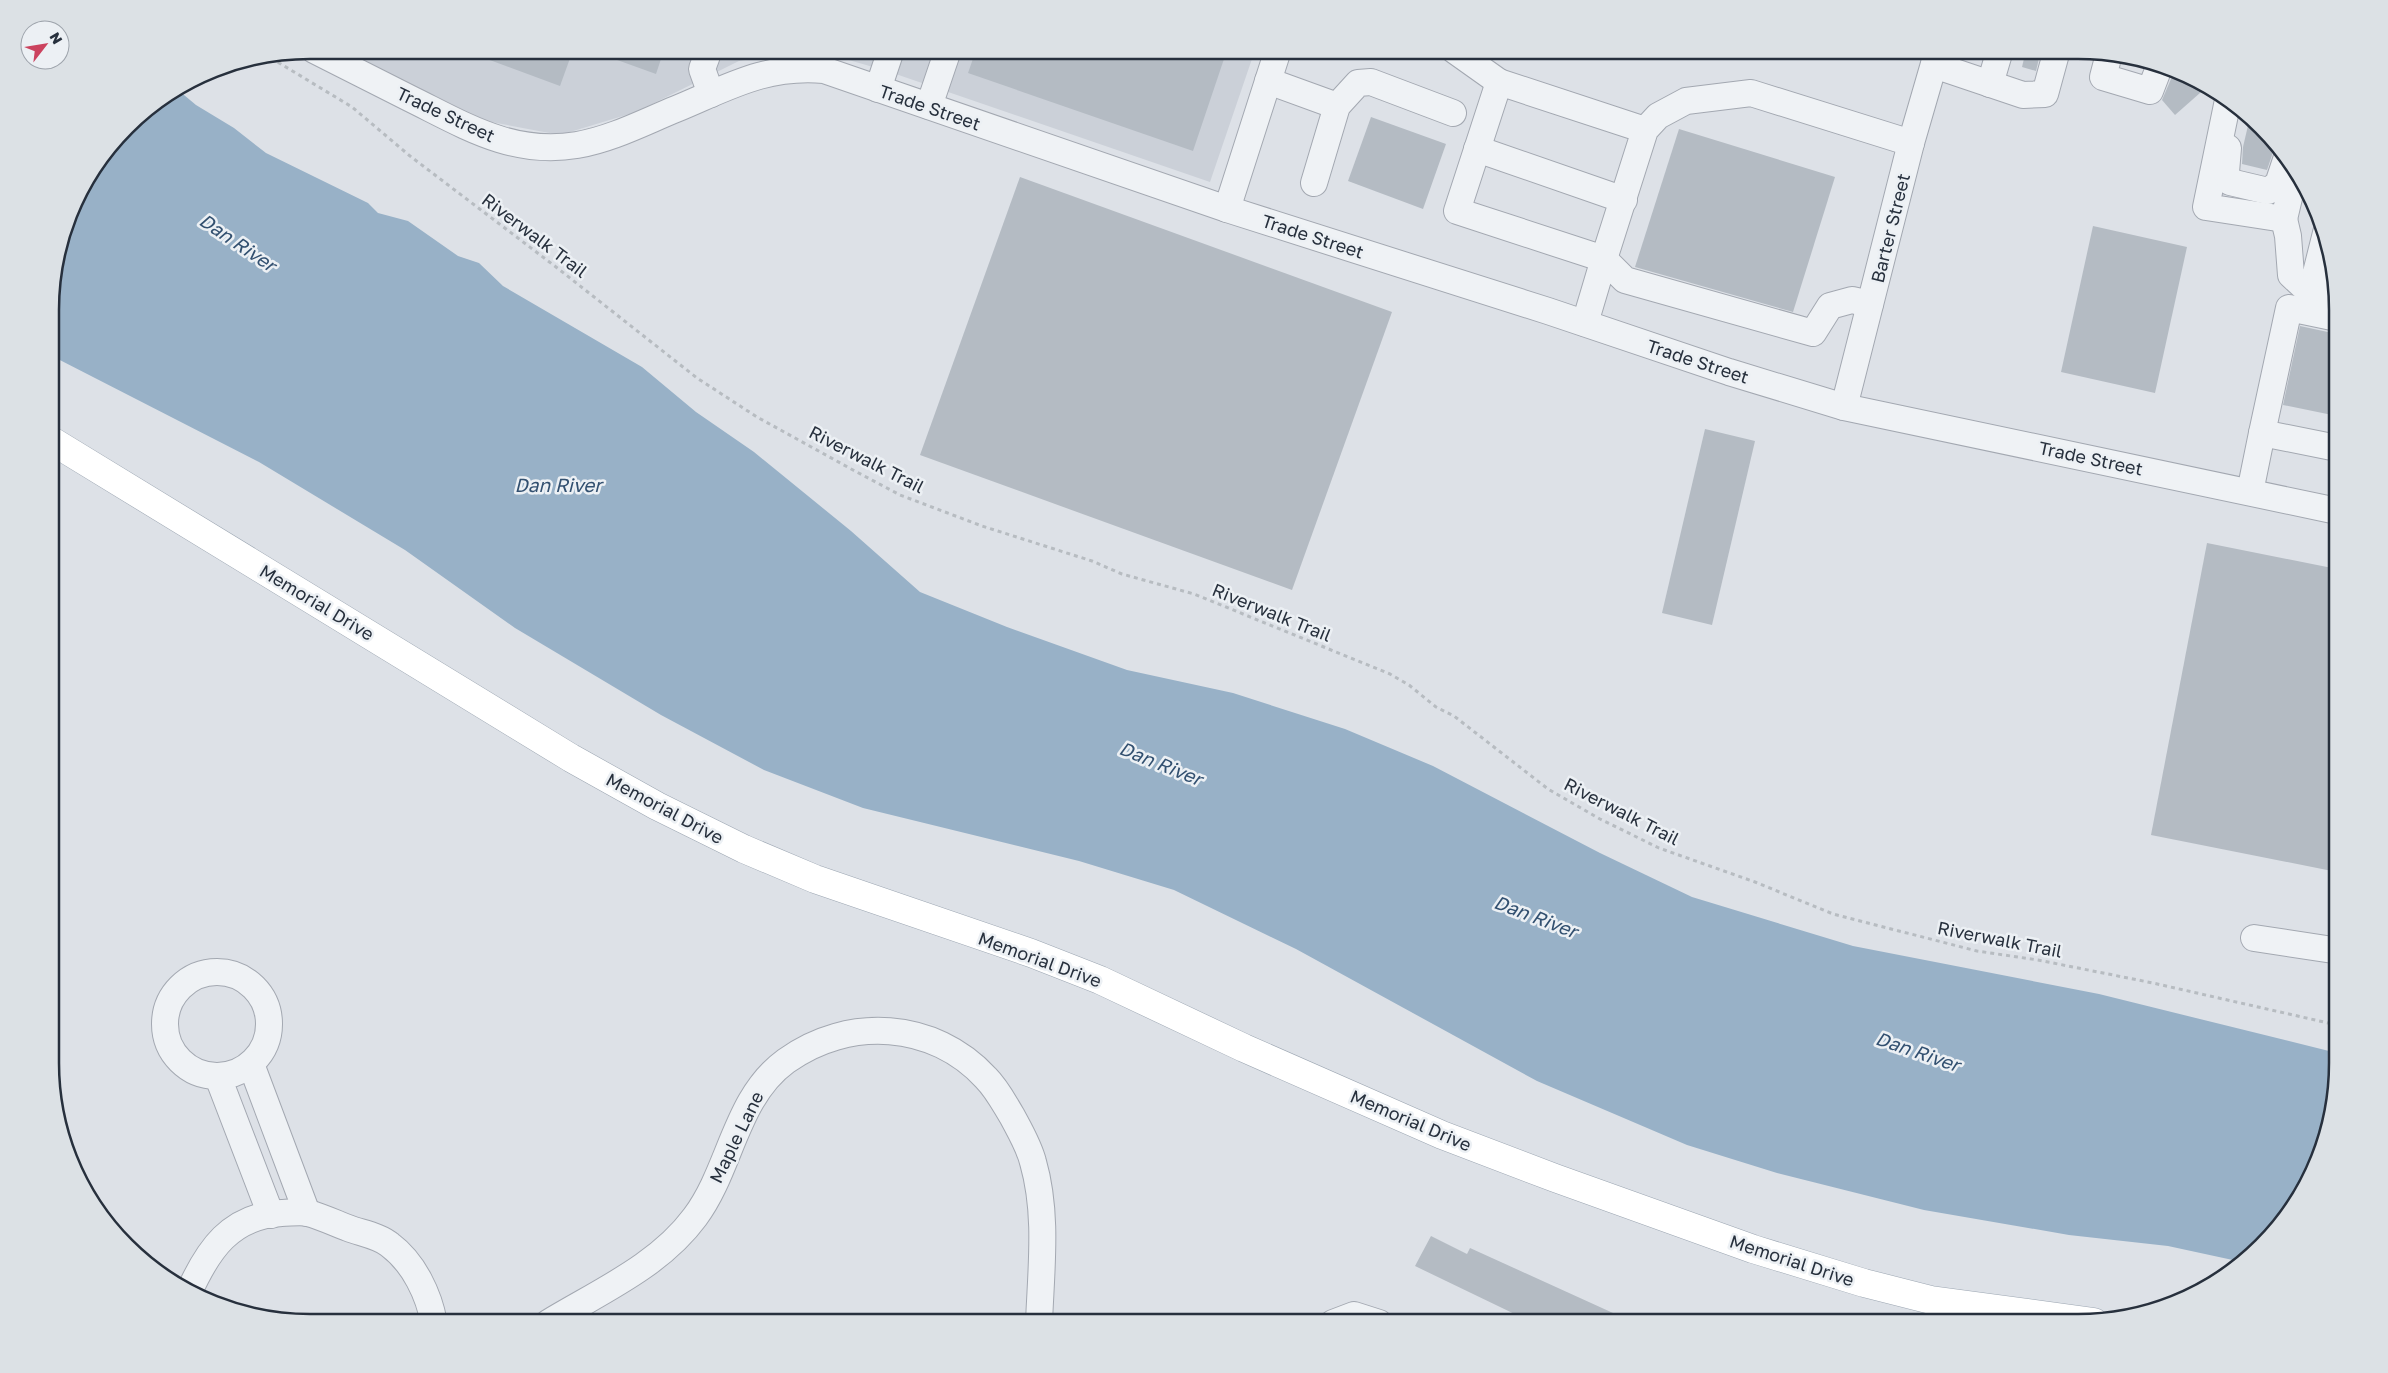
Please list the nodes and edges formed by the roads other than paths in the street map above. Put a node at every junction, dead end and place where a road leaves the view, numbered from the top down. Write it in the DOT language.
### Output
graph roads {
  1 [pos="332,59"];
  2 [pos="706,59"];
  3 [pos="888,59"];
  4 [pos="945,59"];
  5 [pos="1275,59"];
  6 [pos="1467,59"];
  7 [pos="1936,59"];
  8 [pos="1938,59"];
  9 [pos="1997,59"];
  10 [pos="2055,59"];
  11 [pos="2107,61"];
  12 [pos="2157,72"];
  13 [pos="1268,81"];
  14 [pos="1499,82"];
  15 [pos="1990,84"];
  16 [pos="878,89"];
  17 [pos="711,94"];
  18 [pos="929,106"];
  19 [pos="1336,106"];
  20 [pos="2226,107"];
  21 [pos="2228,109"];
  22 [pos="1453,113"];
  23 [pos="1646,130"];
  24 [pos="1911,143"];
  25 [pos="1477,149"];
  26 [pos="2284,166"];
  27 [pos="2293,180"];
  28 [pos="1314,184"];
  29 [pos="1624,200"];
  30 [pos="1227,209"];
  31 [pos="2284,219"];
  32 [pos="2322,250"];
  33 [pos="1604,259"];
  34 [pos="2327,275"];
  35 [pos="2329,292"];
  36 [pos="1870,304"];
  37 [pos="2329,316"];
  38 [pos="1585,323"];
  39 [pos="1844,406"];
  40 [pos="2262,433"];
  41 [pos="59,445"];
  42 [pos="2329,446"];
  43 [pos="2250,492"];
  44 [pos="2329,509"];
  45 [pos="2254,938"];
  46 [pos="2329,949"];
  47 [pos="251,1064"];
  48 [pos="218,1076"];
  49 [pos="307,1213"];
  50 [pos="270,1214"];
  51 [pos="192,1285"];
  52 [pos="1952,1313"];
  53 [pos="433,1314"];
  54 [pos="563,1314"];
  55 [pos="1039,1314"];
  56 [pos="1968,1314"];
  1 -- 17 [label="street, Trade Street"];
  2 -- 17 [label="street"];
  3 -- 16 [label="street"];
  4 -- 18 [label="street"];
  5 -- 13 [label="street"];
  6 -- 14 [label="street"];
  7 -- 24 [label="street, Barter Street"];
  8 -- 15 [label="street"];
  9 -- 15 [label="street"];
  10 -- 15 [label="street"];
  11 -- 12 [label="street"];
  13 -- 19 [label="street"];
  13 -- 30 [label="street"];
  14 -- 23 [label="street"];
  14 -- 25 [label="street"];
  16 -- 17 [label="street, Trade Street"];
  16 -- 18 [label="street, Trade Street"];
  18 -- 30 [label="street, Trade Street"];
  19 -- 22 [label="street"];
  19 -- 28 [label="street"];
  20 -- 31 [label="street"];
  21 -- 26 [label="street"];
  23 -- 24 [label="street"];
  23 -- 29 [label="street"];
  24 -- 36 [label="street, Barter Street"];
  25 -- 29 [label="street"];
  25 -- 33 [label="street"];
  27 -- 31 [label="street"];
  29 -- 33 [label="street"];
  30 -- 38 [label="street, Trade Street"];
  31 -- 35 [label="street"];
  32 -- 34 [label="street"];
  33 -- 36 [label="street"];
  33 -- 38 [label="street"];
  36 -- 39 [label="street, Barter Street"];
  37 -- 40 [label="street"];
  38 -- 39 [label="street, Trade Street"];
  39 -- 43 [label="street, Trade Street"];
  40 -- 42 [label="street"];
  40 -- 43 [label="street"];
  41 -- 52 [label="main road, Memorial Drive"];
  43 -- 44 [label="street, Trade Street"];
  45 -- 46 [label="street"];
  47 -- 48 [label="street"];
  47 -- 48 [label="street"];
  47 -- 49 [label="street"];
  48 -- 50 [label="street"];
  49 -- 50 [label="street"];
  49 -- 53 [label="street"];
  50 -- 51 [label="street"];
  52 -- 56 [label="main road, Memorial Drive"];
  54 -- 55 [label="street, Maple Lane"];
}
